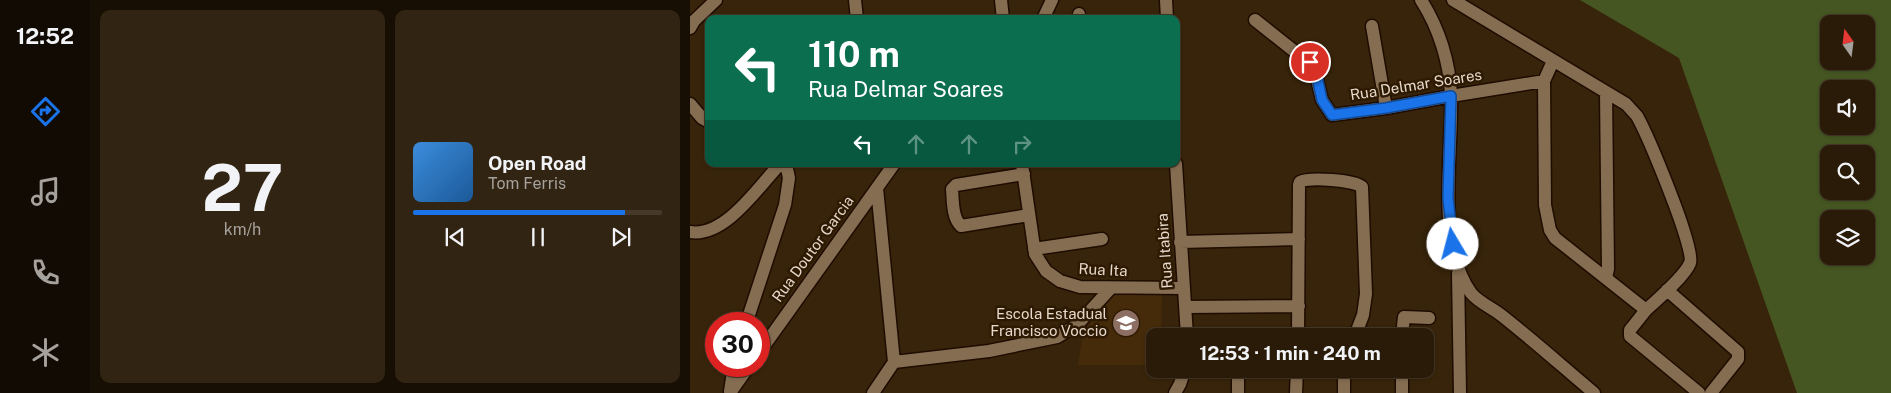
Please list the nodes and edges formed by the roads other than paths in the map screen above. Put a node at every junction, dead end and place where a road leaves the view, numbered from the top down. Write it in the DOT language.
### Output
graph roads {
  1 [pos="716,0"];
  2 [pos="855,0"];
  3 [pos="1001,0"];
  4 [pos="1052,0"];
  5 [pos="1166,0"];
  6 [pos="1421,0"];
  7 [pos="1453,0"];
  8 [pos="857,15"];
  9 [pos="1003,15"];
  10 [pos="1044,15"];
  11 [pos="1167,15"];
  12 [pos="1255,20"];
  13 [pos="692,24"];
  14 [pos="1372,26"];
  15 [pos="1553,61"];
  16 [pos="1544,81"];
  17 [pos="1606,92"];
  18 [pos="1451,96"];
  19 [pos="690,104"];
  20 [pos="1386,108"];
  21 [pos="705,120"];
  22 [pos="777,167"];
  23 [pos="787,167"];
  24 [pos="892,167"];
  25 [pos="1021,167"];
  26 [pos="1024,167"];
  27 [pos="1176,167"];
  28 [pos="877,188"];
  29 [pos="1029,216"];
  30 [pos="690,232"];
  31 [pos="1102,239"];
  32 [pos="1299,239"];
  33 [pos="1180,242"];
  34 [pos="1034,249"];
  35 [pos="1458,270"];
  36 [pos="1606,278"];
  37 [pos="1111,288"];
  38 [pos="1184,288"];
  39 [pos="1667,290"];
  40 [pos="1299,306"];
  41 [pos="1186,308"];
  42 [pos="1646,310"];
  43 [pos="750,312"];
  44 [pos="1428,318"];
  45 [pos="1187,328"];
  46 [pos="1298,328"];
  47 [pos="1358,328"];
  48 [pos="1403,328"];
  49 [pos="770,338"];
  50 [pos="894,362"];
  51 [pos="732,377"];
  52 [pos="741,377"];
  53 [pos="1182,378"];
  54 [pos="1238,378"];
  55 [pos="1297,378"];
  56 [pos="1344,378"];
  57 [pos="1402,378"];
  58 [pos="1583,389"];
  59 [pos="730,393"];
  60 [pos="873,393"];
  61 [pos="1175,393"];
  62 [pos="1238,393"];
  63 [pos="1296,393"];
  64 [pos="1344,393"];
  65 [pos="1402,393"];
  66 [pos="1460,393"];
  67 [pos="1594,393"];
  68 [pos="1699,393"];
  69 [pos="1711,393"];
  1 -- 13 [label="street"];
  2 -- 8 [label="street"];
  3 -- 9 [label="street"];
  4 -- 10 [label="street"];
  5 -- 11 [label="street"];
  6 -- 18 [label="street"];
  7 -- 15 [label="street"];
  12 -- 20 [label="street, Rua Delmar Soares"];
  14 -- 20 [label="street"];
  15 -- 16 [label="street"];
  15 -- 17 [label="street"];
  16 -- 18 [label="street, Rua Delmar Soares"];
  16 -- 36 [label="street"];
  17 -- 36 [label="street"];
  17 -- 39 [label="street"];
  18 -- 20 [label="street, Rua Delmar Soares"];
  18 -- 35 [label="street"];
  19 -- 21 [label="street"];
  22 -- 30 [label="street"];
  23 -- 43 [label="street"];
  24 -- 28 [label="street, Rua Doutor Garcia"];
  25 -- 29 [label="street"];
  26 -- 29 [label="street, Rua Ita"];
  27 -- 33 [label="street, Rua Itabira"];
  28 -- 49 [label="street, Rua Doutor Garcia"];
  28 -- 50 [label="street"];
  29 -- 34 [label="street, Rua Ita"];
  31 -- 34 [label="street"];
  32 -- 33 [label="street"];
  32 -- 40 [label="street"];
  32 -- 47 [label="street"];
  33 -- 38 [label="street, Rua Itabira"];
  34 -- 37 [label="street, Rua Ita"];
  35 -- 58 [label="street"];
  35 -- 66 [label="street"];
  36 -- 42 [label="street"];
  37 -- 38 [label="street, Rua Ita"];
  37 -- 50 [label="street"];
  38 -- 41 [label="street, Rua Itabira"];
  39 -- 42 [label="street"];
  39 -- 69 [label="street"];
  40 -- 41 [label="street"];
  40 -- 46 [label="street"];
  41 -- 45 [label="street, Rua Itabira"];
  42 -- 68 [label="street"];
  44 -- 48 [label="street"];
  50 -- 60 [label="street"];
  51 -- 59 [label="street"];
  52 -- 59 [label="street"];
  53 -- 61 [label="street"];
  54 -- 62 [label="street"];
  55 -- 63 [label="street"];
  56 -- 64 [label="street"];
  57 -- 65 [label="street"];
  58 -- 67 [label="street"];
}
